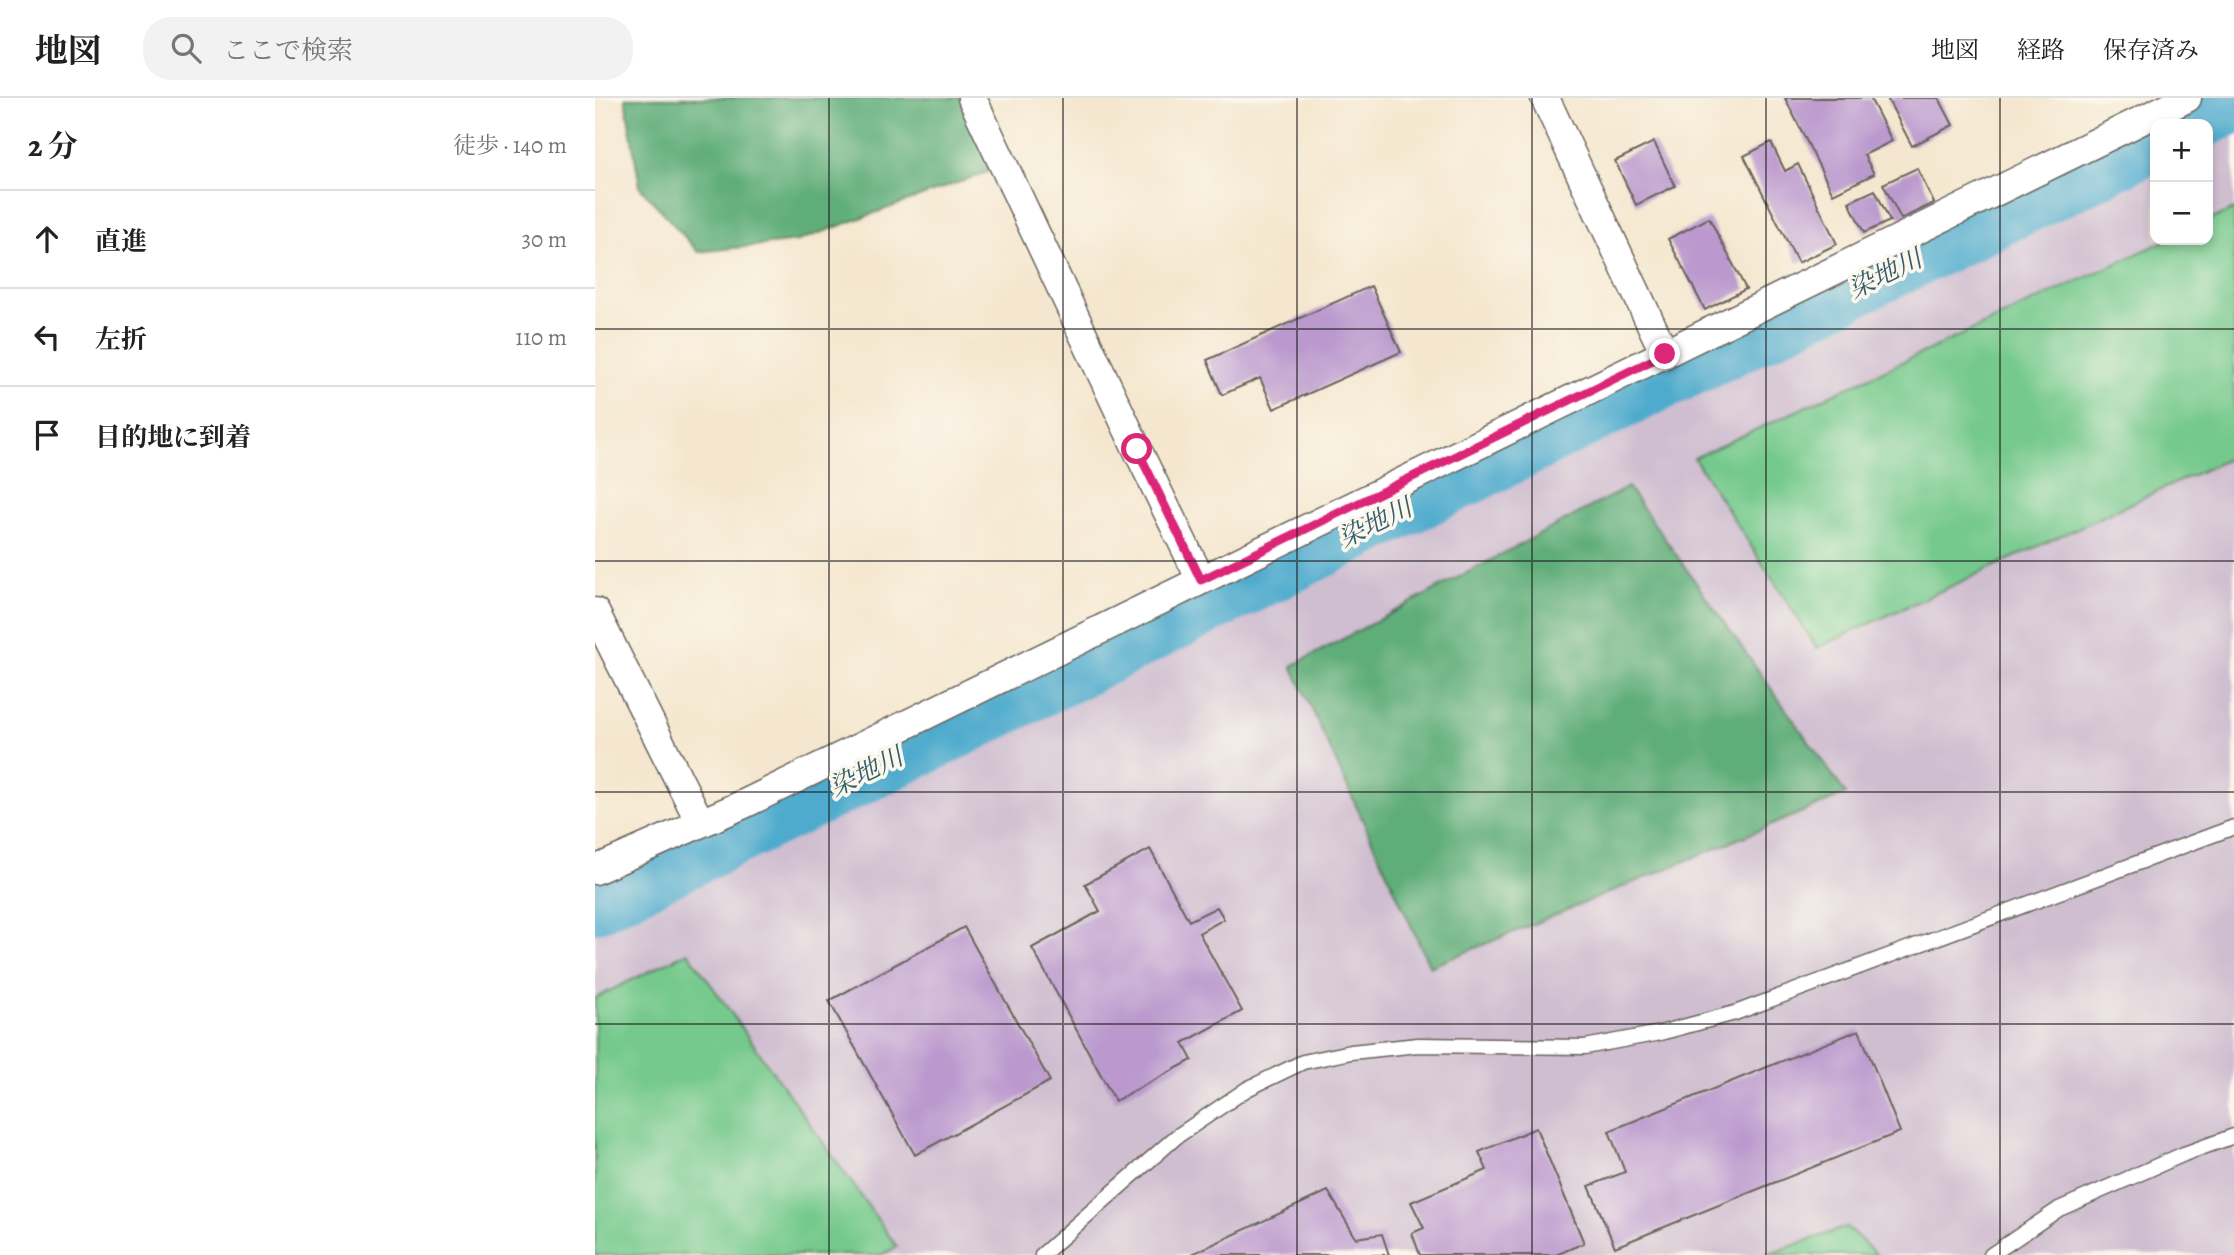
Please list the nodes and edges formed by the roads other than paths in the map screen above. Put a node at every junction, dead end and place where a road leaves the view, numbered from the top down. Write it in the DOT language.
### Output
graph roads {
  1 [pos="972,98"];
  2 [pos="1545,98"];
  3 [pos="2187,98"];
  4 [pos="1665,354"];
  5 [pos="1201,580"];
  6 [pos="595,612"];
  7 [pos="700,822"];
  8 [pos="2234,827"];
  9 [pos="595,870"];
  10 [pos="2234,1136"];
  11 [pos="1042,1255"];
  12 [pos="1991,1255"];
  1 -- 5 [label="street"];
  2 -- 4 [label="street"];
  3 -- 4 [label="street"];
  4 -- 5 [label="street"];
  5 -- 7 [label="street"];
  6 -- 7 [label="street"];
  7 -- 9 [label="street"];
  8 -- 11 [label="lane"];
  10 -- 12 [label="lane"];
}
